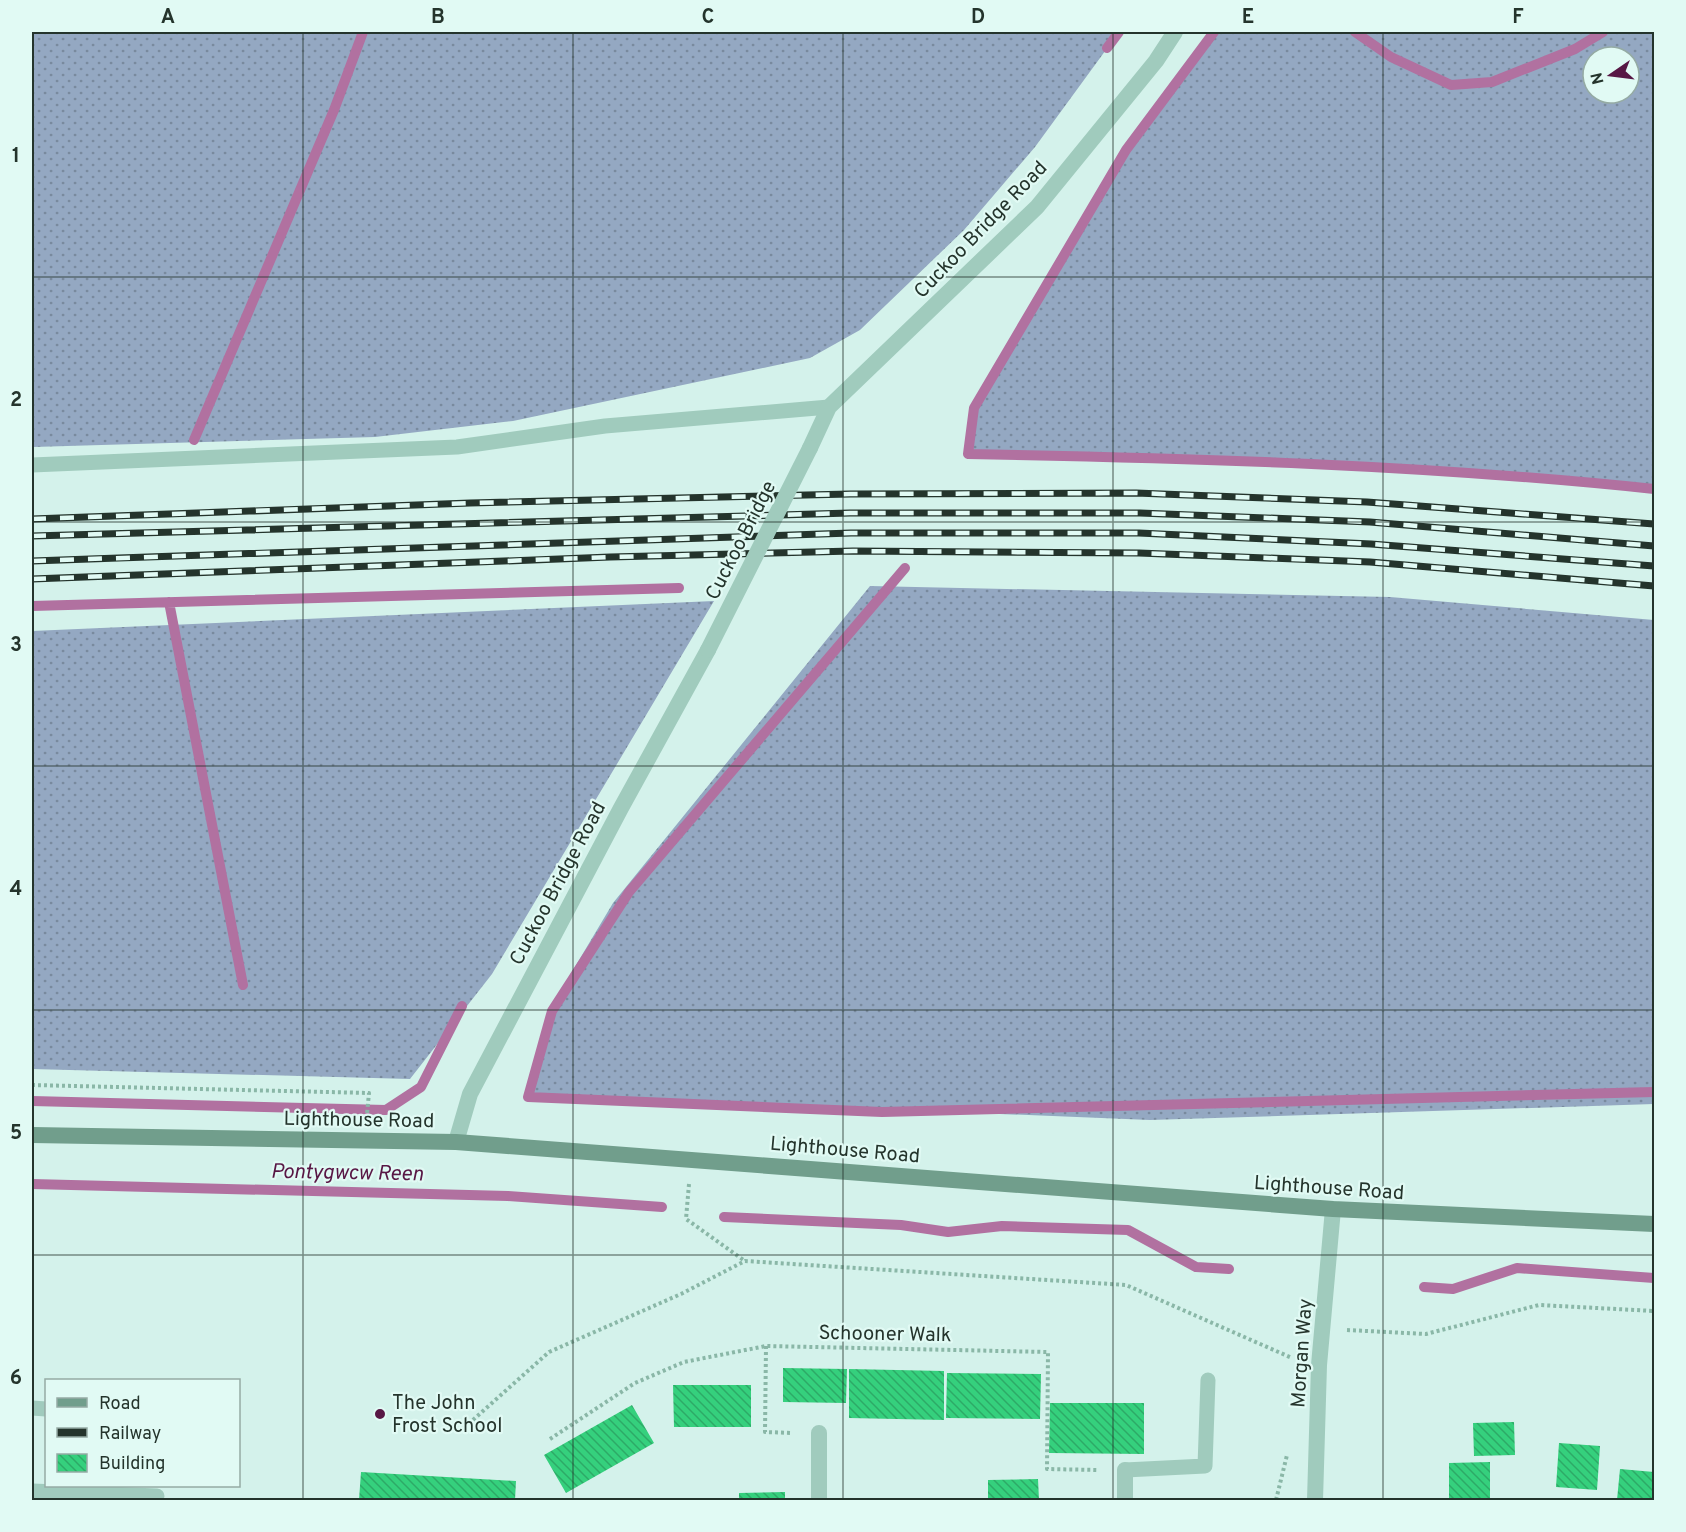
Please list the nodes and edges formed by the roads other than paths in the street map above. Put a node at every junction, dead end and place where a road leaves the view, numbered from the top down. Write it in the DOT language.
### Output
graph roads {
  1 [pos="1175,32"];
  2 [pos="829,407"];
  3 [pos="810,448"];
  4 [pos="32,465"];
  5 [pos="708,650"];
  6 [pos="32,1135"];
  7 [pos="456,1142"];
  8 [pos="1333,1209"];
  9 [pos="1654,1224"];
  10 [pos="1208,1380"];
  11 [pos="819,1433"];
  12 [pos="1125,1470"];
  13 [pos="32,1491"];
  14 [pos="157,1494"];
  15 [pos="819,1500"];
  16 [pos="1125,1500"];
  17 [pos="1315,1500"];
  1 -- 2 [label="street, Cuckoo Bridge Road"];
  2 -- 3 [label="street, Cuckoo Bridge Road"];
  2 -- 4 [label="lane"];
  3 -- 5 [label="street, Cuckoo Bridge, bridge"];
  5 -- 7 [label="street, Cuckoo Bridge Road"];
  6 -- 7 [label="main road, Lighthouse Road"];
  7 -- 8 [label="main road, Lighthouse Road"];
  8 -- 9 [label="main road, Lighthouse Road"];
  8 -- 17 [label="street, Morgan Way"];
  10 -- 12 [label="lane"];
  11 -- 15 [label="street"];
  12 -- 16 [label="street"];
  13 -- 14 [label="lane"];
}
